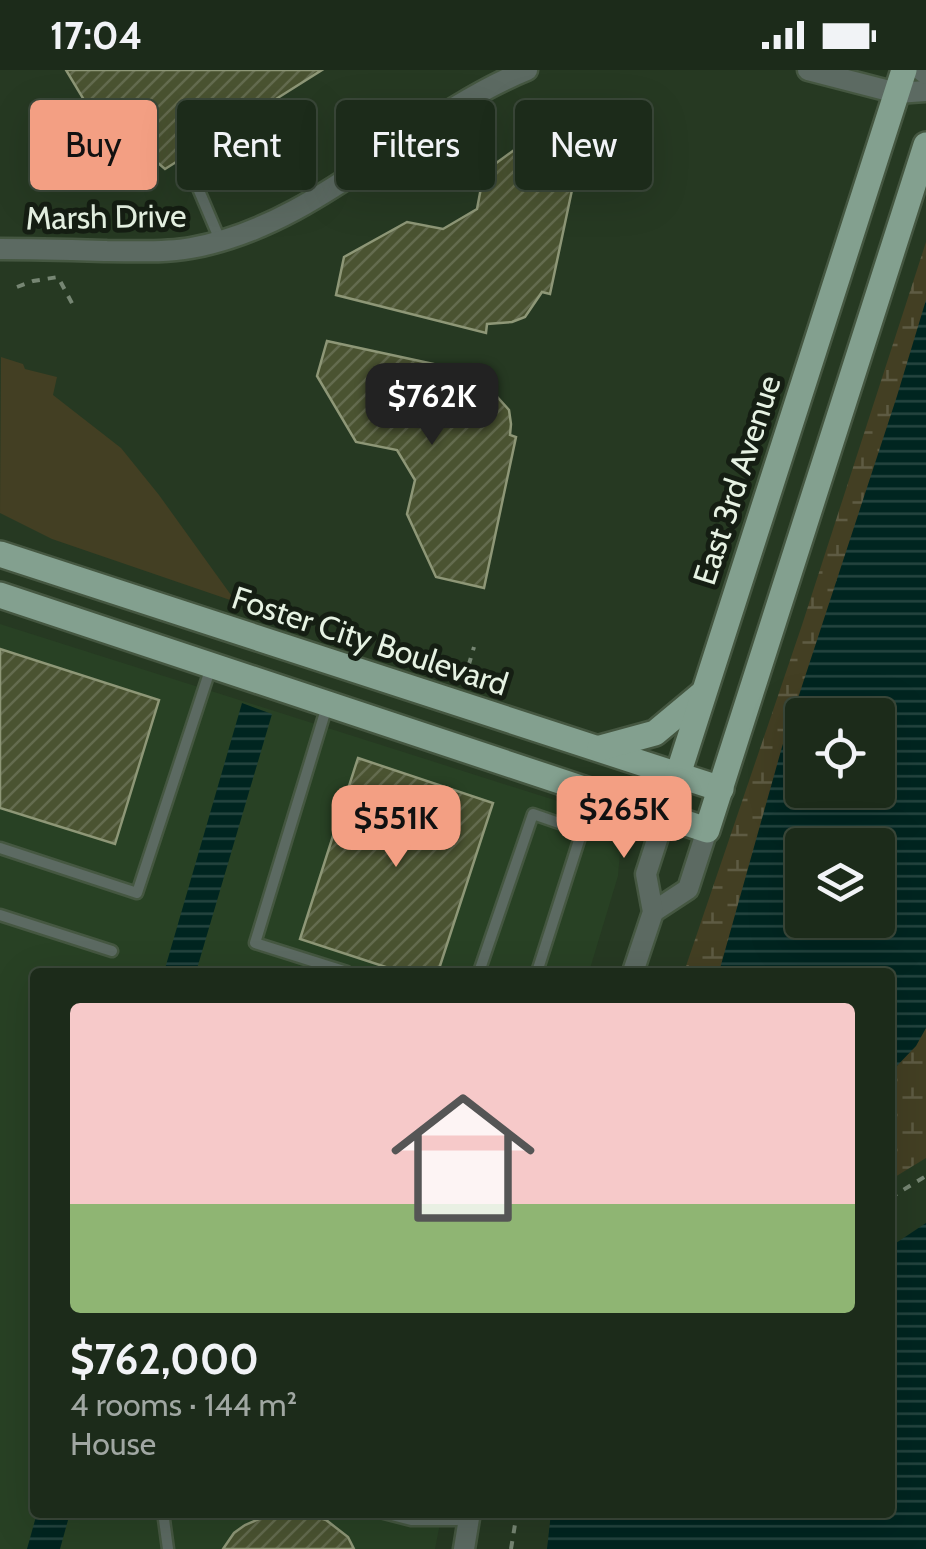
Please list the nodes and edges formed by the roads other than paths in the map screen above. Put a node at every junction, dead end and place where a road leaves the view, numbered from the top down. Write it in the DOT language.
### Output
graph roads {
  1 [pos="527,70"];
  2 [pos="808,70"];
  3 [pos="900,81"];
  4 [pos="926,91"];
  5 [pos="926,144"];
  6 [pos="199,190"];
  7 [pos="220,240"];
  8 [pos="0,249"];
  9 [pos="0,554"];
  10 [pos="0,595"];
  11 [pos="212,666"];
  12 [pos="703,692"];
  13 [pos="328,705"];
  14 [pos="599,748"];
  15 [pos="678,774"];
  16 [pos="720,789"];
  17 [pos="665,814"];
  18 [pos="708,830"];
  19 [pos="0,848"];
  20 [pos="653,912"];
  21 [pos="0,915"];
  22 [pos="112,951"];
  23 [pos="334,968"];
  24 [pos="480,968"];
  25 [pos="538,968"];
  26 [pos="634,968"];
  27 [pos="164,1518"];
  28 [pos="403,1518"];
  29 [pos="440,1518"];
  30 [pos="469,1518"];
  31 [pos="168,1549"];
  32 [pos="464,1549"];
  1 -- 7 [label="street, Marsh Drive"];
  2 -- 3 [label="street"];
  3 -- 4 [label="street"];
  3 -- 12 [label="main road, East 3rd Avenue"];
  5 -- 16 [label="main road"];
  6 -- 7 [label="lane"];
  7 -- 8 [label="street, Marsh Drive"];
  9 -- 14 [label="main road, Foster City Boulevard"];
  10 -- 11 [label="main road"];
  11 -- 13 [label="main road"];
  11 -- 19 [label="lane"];
  12 -- 14 [label="main road"];
  12 -- 15 [label="main road, East 3rd Avenue"];
  13 -- 17 [label="main road"];
  13 -- 23 [label="lane"];
  14 -- 15 [label="main road, Foster City Boulevard"];
  15 -- 16 [label="main road, Foster City Boulevard"];
  15 -- 17 [label="main road, East 3rd Avenue"];
  16 -- 18 [label="main road"];
  17 -- 18 [label="main road"];
  17 -- 20 [label="street, East 3rd Avenue"];
  18 -- 20 [label="street"];
  20 -- 26 [label="street, East 3rd Avenue"];
  21 -- 22 [label="lane"];
  24 -- 25 [label="lane"];
  27 -- 31 [label="lane"];
  28 -- 29 [label="lane"];
  30 -- 32 [label="street"];
}
